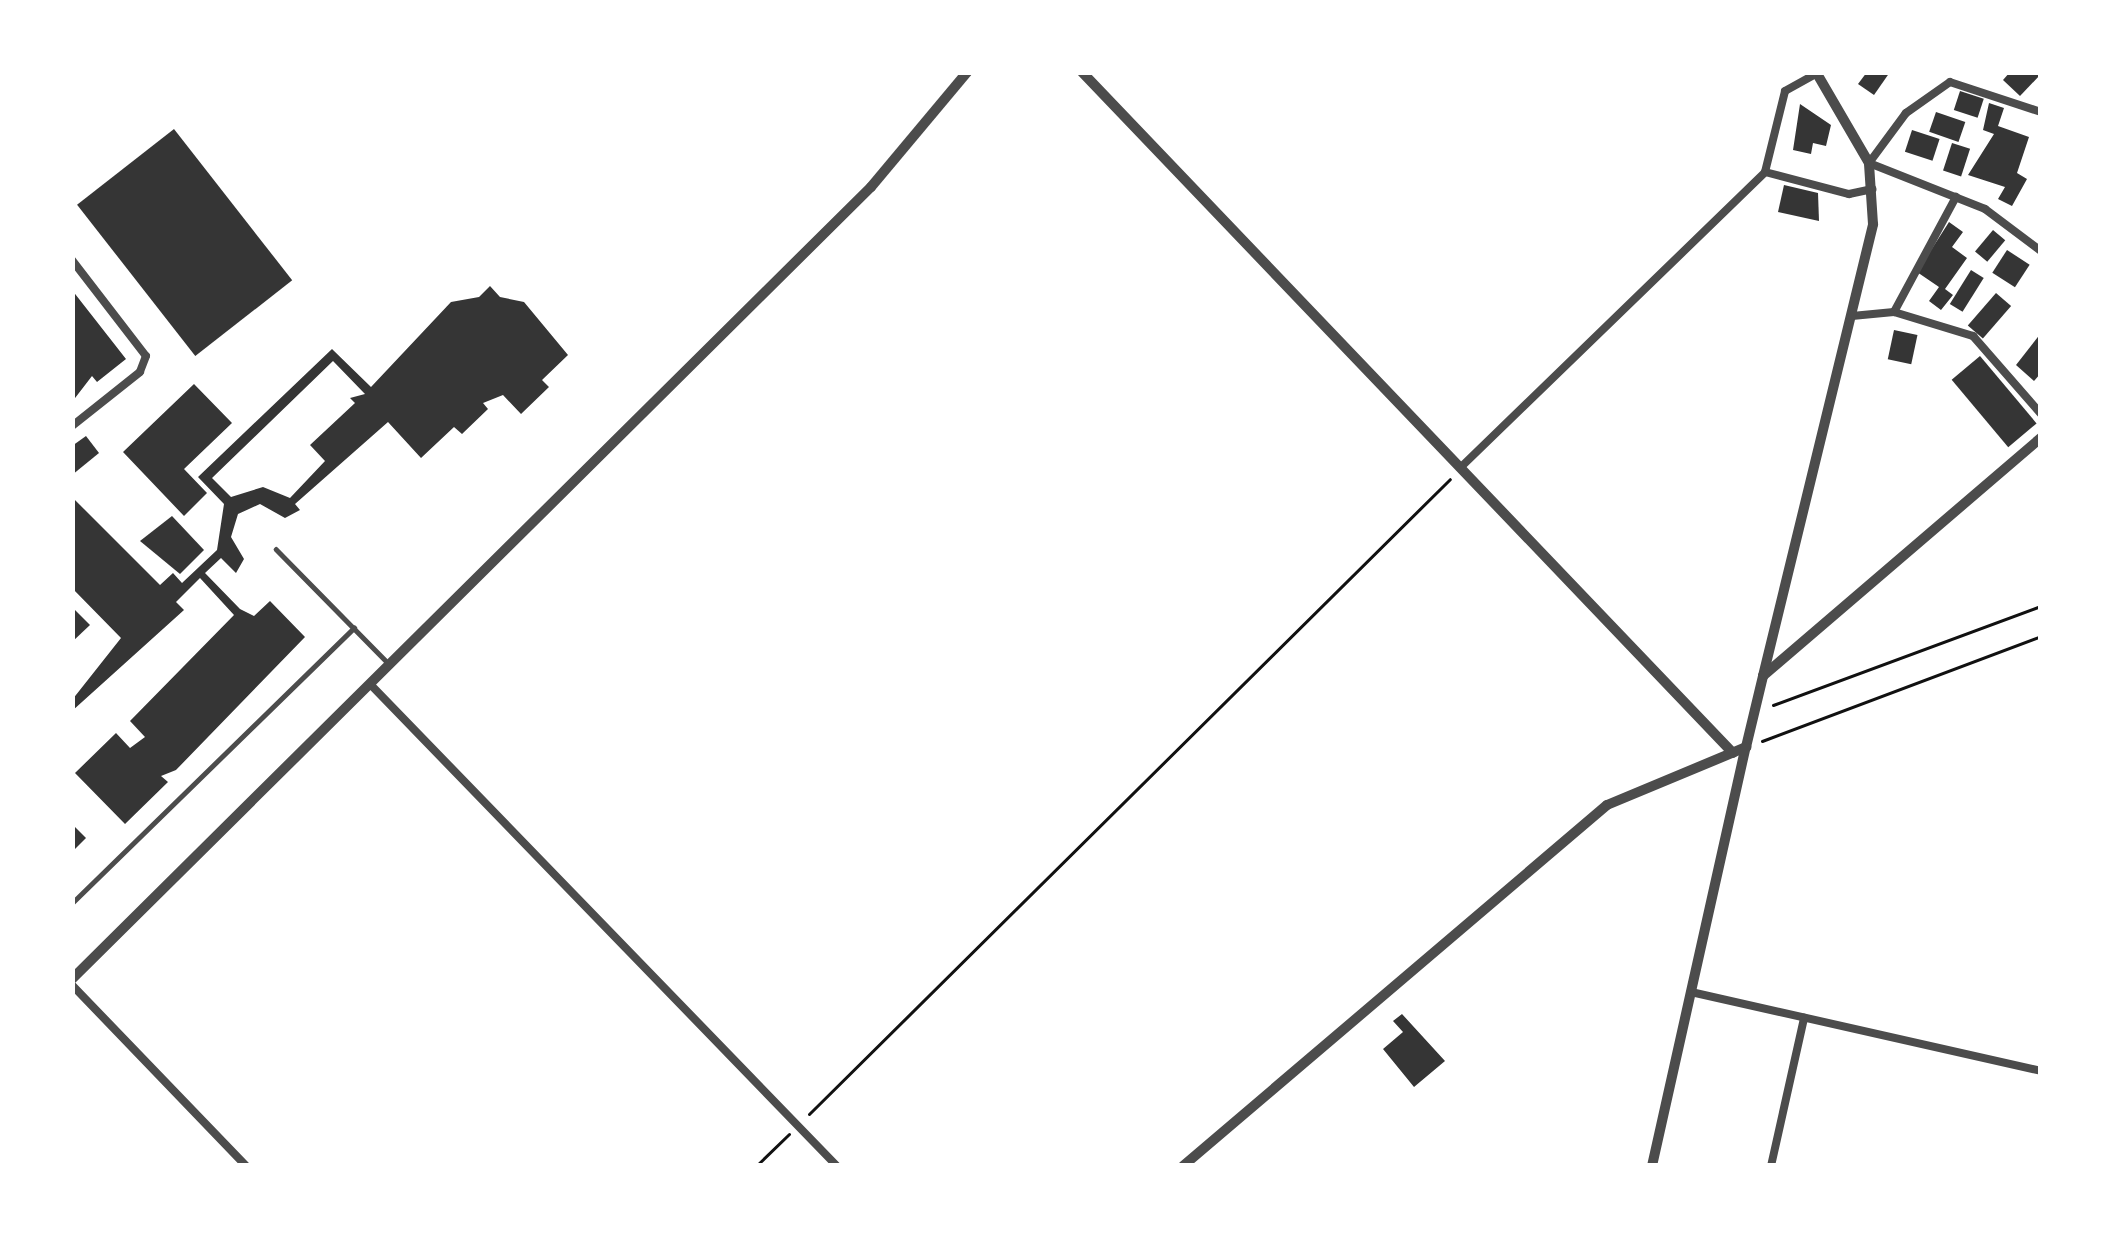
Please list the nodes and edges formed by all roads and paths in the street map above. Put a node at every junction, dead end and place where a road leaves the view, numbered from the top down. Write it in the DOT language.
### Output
graph roads {
  1 [pos="967,72"];
  2 [pos="1082,72"];
  3 [pos="1816,73"];
  4 [pos="2041,112"];
  5 [pos="1869,163"];
  6 [pos="1765,172"];
  7 [pos="1873,189"];
  8 [pos="1956,197"];
  9 [pos="2041,251"];
  10 [pos="72,260"];
  11 [pos="1894,312"];
  12 [pos="1852,316"];
  13 [pos="2041,414"];
  14 [pos="72,426"];
  15 [pos="2041,438"];
  16 [pos="1460,469"];
  17 [pos="276,549"];
  18 [pos="2041,606"];
  19 [pos="354,628"];
  20 [pos="2041,636"];
  21 [pos="390,664"];
  22 [pos="1763,676"];
  23 [pos="370,684"];
  24 [pos="1754,712"];
  25 [pos="1746,747"];
  26 [pos="1732,753"];
  27 [pos="72,904"];
  28 [pos="72,982"];
  29 [pos="1690,992"];
  30 [pos="1804,1018"];
  31 [pos="2041,1070"];
  32 [pos="797,1126"];
  33 [pos="246,1166"];
  34 [pos="756,1166"];
  35 [pos="837,1166"];
  36 [pos="1183,1166"];
  37 [pos="1652,1166"];
  38 [pos="1771,1166"];
  1 -- 21 [label="street"];
  2 -- 16 [label="street"];
  3 -- 5 [label="street"];
  3 -- 6 [label="street"];
  4 -- 5 [label="street"];
  5 -- 7 [label="street"];
  5 -- 8 [label="street"];
  6 -- 7 [label="street"];
  6 -- 16 [label="street"];
  7 -- 12 [label="street"];
  8 -- 9 [label="street"];
  8 -- 11 [label="street"];
  10 -- 14 [label="street"];
  11 -- 12 [label="street"];
  11 -- 13 [label="street"];
  12 -- 22 [label="street"];
  15 -- 22 [label="street"];
  16 -- 26 [label="street"];
  16 -- 32 [label="path"];
  17 -- 19 [label="lane"];
  18 -- 24 [label="path"];
  19 -- 21 [label="lane"];
  19 -- 27 [label="lane"];
  20 -- 25 [label="path"];
  21 -- 23 [label="street"];
  22 -- 24 [label="street"];
  23 -- 28 [label="street"];
  23 -- 32 [label="street"];
  24 -- 25 [label="street"];
  25 -- 26 [label="street"];
  25 -- 29 [label="street"];
  26 -- 36 [label="street"];
  28 -- 33 [label="street"];
  29 -- 30 [label="street"];
  29 -- 37 [label="street"];
  30 -- 31 [label="street"];
  30 -- 38 [label="street"];
  32 -- 34 [label="path"];
  32 -- 35 [label="street"];
}
